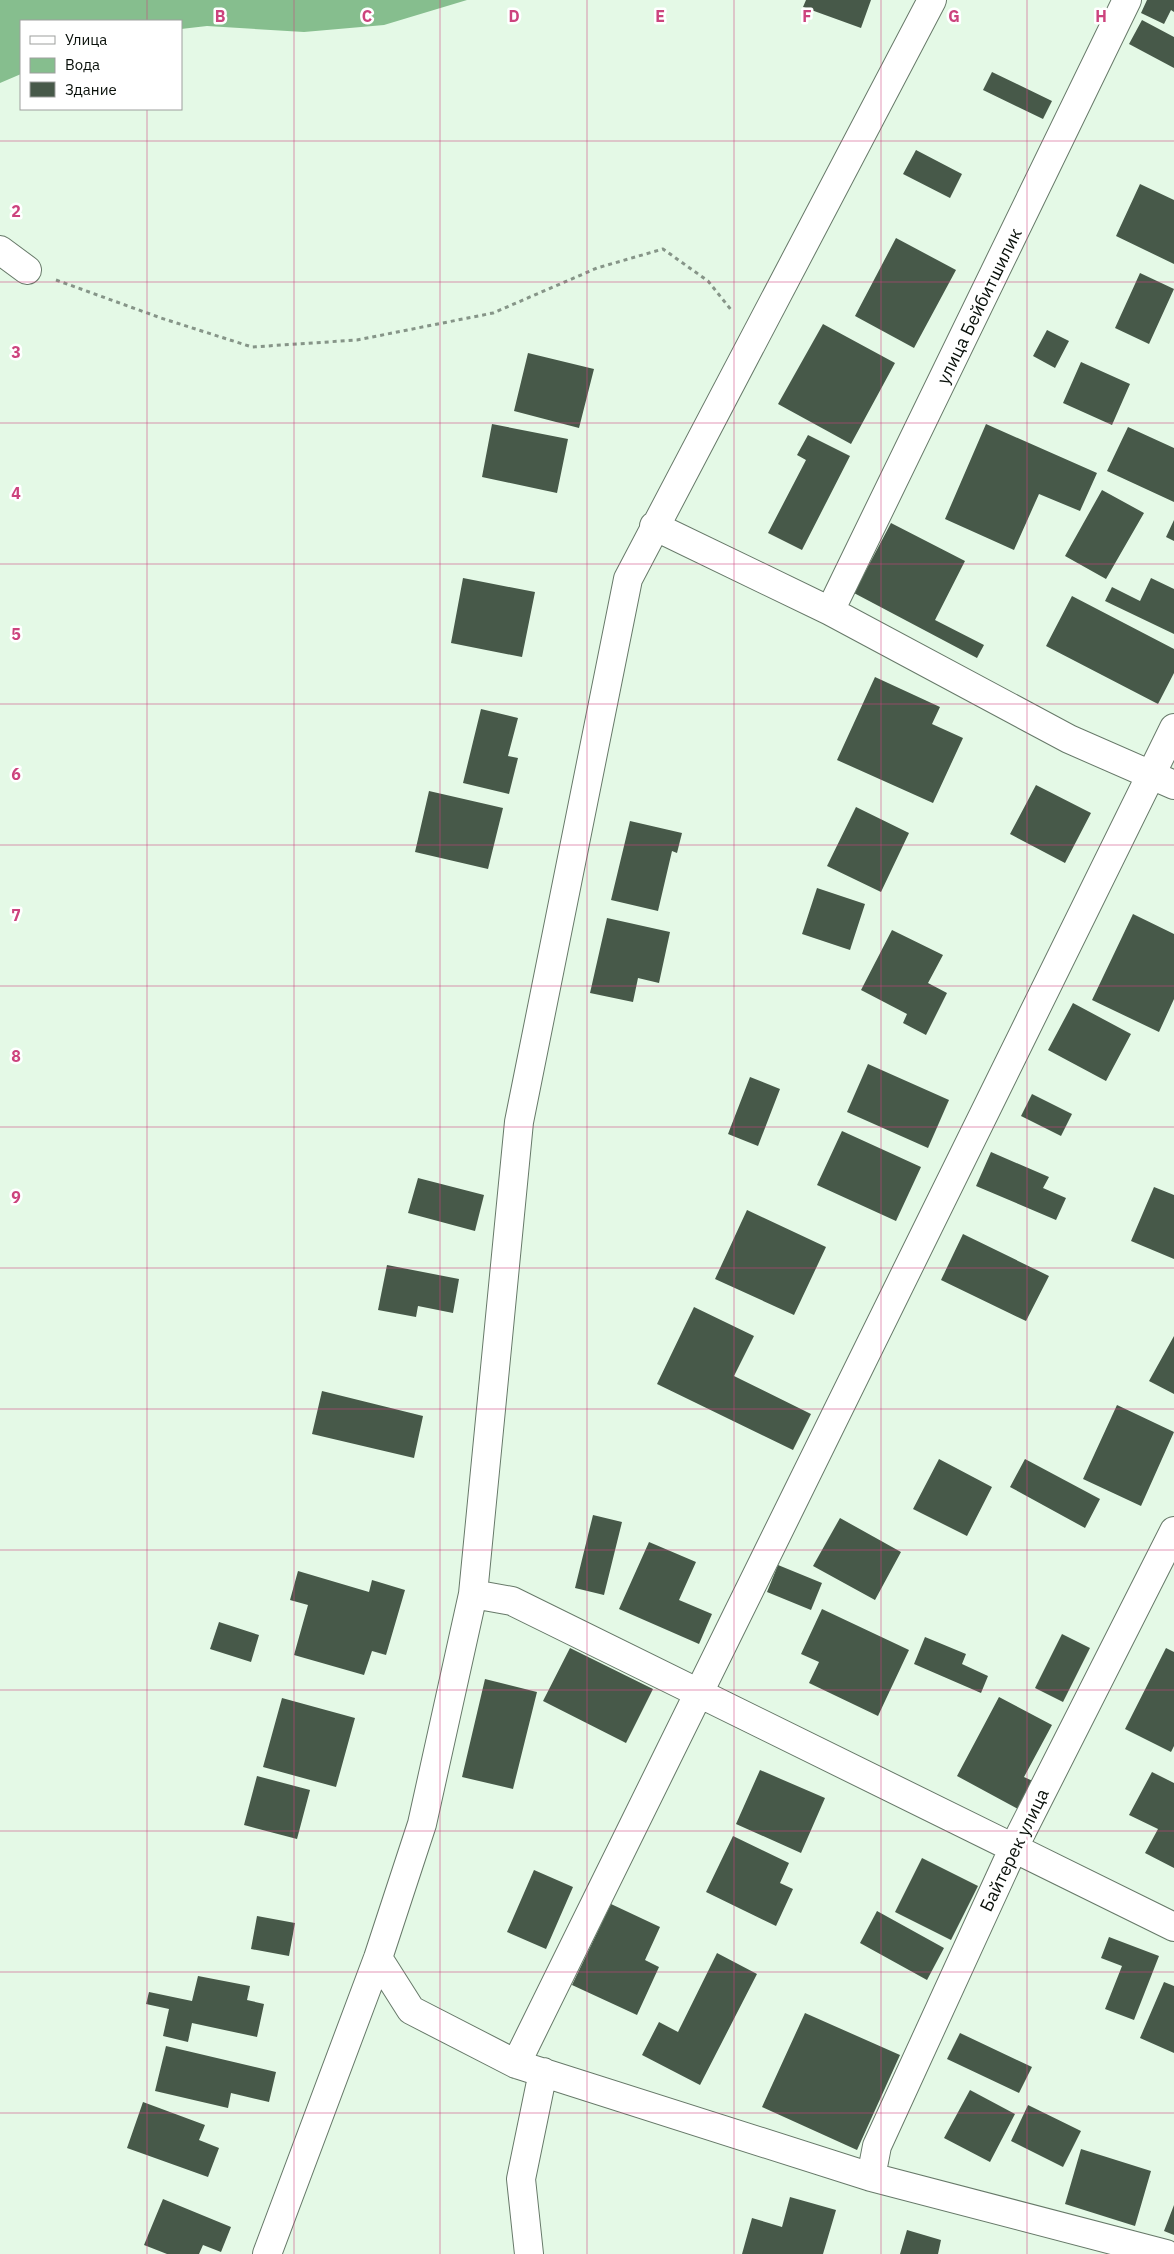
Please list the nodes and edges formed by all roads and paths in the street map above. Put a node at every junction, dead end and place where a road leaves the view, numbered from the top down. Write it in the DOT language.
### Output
graph roads {
  1 [pos="932,0"];
  2 [pos="1127,0"];
  3 [pos="0,250"];
  4 [pos="27,270"];
  5 [pos="753,339"];
  6 [pos="654,526"];
  7 [pos="830,611"];
  8 [pos="1174,728"];
  9 [pos="1163,779"];
  10 [pos="1174,1531"];
  11 [pos="473,1594"];
  12 [pos="699,1693"];
  13 [pos="1014,1847"];
  14 [pos="1174,1927"];
  15 [pos="378,1958"];
  16 [pos="516,2064"];
  17 [pos="544,2072"];
  18 [pos="871,2177"];
  19 [pos="268,2254"];
  20 [pos="529,2254"];
  21 [pos="1166,2254"];
  1 -- 5 [label="street"];
  2 -- 7 [label="street, улица Бейбитшилик"];
  3 -- 4 [label="street"];
  4 -- 5 [label="path"];
  5 -- 6 [label="street"];
  6 -- 7 [label="street"];
  6 -- 11 [label="street"];
  7 -- 9 [label="street"];
  8 -- 9 [label="street"];
  9 -- 12 [label="street"];
  10 -- 13 [label="street, Байтерек улица"];
  11 -- 12 [label="street"];
  11 -- 15 [label="street"];
  12 -- 13 [label="street"];
  12 -- 16 [label="street"];
  13 -- 14 [label="street"];
  13 -- 18 [label="street, Байтерек улица"];
  15 -- 16 [label="street"];
  15 -- 19 [label="street"];
  16 -- 17 [label="street"];
  17 -- 18 [label="street"];
  17 -- 20 [label="street"];
  18 -- 21 [label="street"];
}
